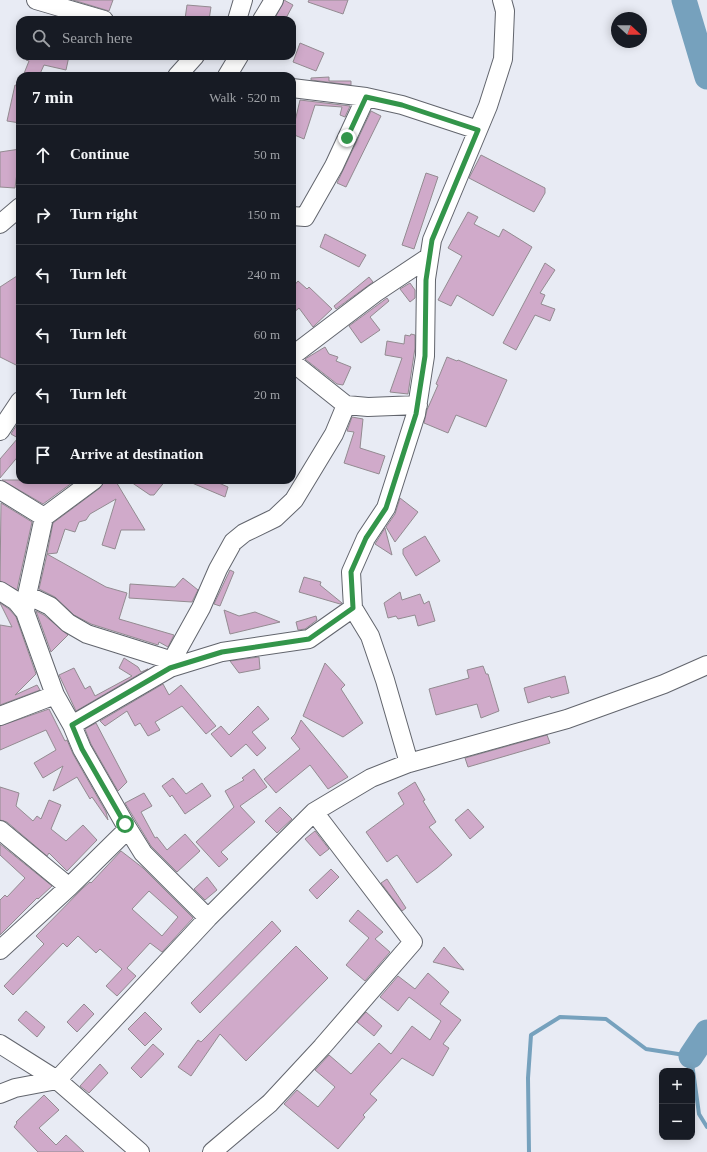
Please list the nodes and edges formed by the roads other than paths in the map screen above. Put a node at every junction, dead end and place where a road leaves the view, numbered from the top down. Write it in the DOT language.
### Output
graph roads {
  1 [pos="36,0"];
  2 [pos="243,0"];
  3 [pos="274,0"];
  4 [pos="502,0"];
  5 [pos="65,4"];
  6 [pos="94,16"];
  7 [pos="238,16"];
  8 [pos="264,16"];
  9 [pos="191,60"];
  10 [pos="237,60"];
  11 [pos="181,72"];
  12 [pos="229,72"];
  13 [pos="296,88"];
  14 [pos="366,97"];
  15 [pos="478,130"];
  16 [pos="16,210"];
  17 [pos="296,216"];
  18 [pos="0,224"];
  19 [pos="429,257"];
  20 [pos="296,353"];
  21 [pos="296,365"];
  22 [pos="346,405"];
  23 [pos="418,405"];
  24 [pos="16,407"];
  25 [pos="0,431"];
  26 [pos="89,484"];
  27 [pos="0,490"];
  28 [pos="44,517"];
  29 [pos="0,591"];
  30 [pos="26,603"];
  31 [pos="353,608"];
  32 [pos="172,665"];
  33 [pos="707,665"];
  34 [pos="55,695"];
  35 [pos="0,716"];
  36 [pos="72,725"];
  37 [pos="409,763"];
  38 [pos="314,812"];
  39 [pos="128,829"];
  40 [pos="0,830"];
  41 [pos="68,888"];
  42 [pos="208,918"];
  43 [pos="0,950"];
  44 [pos="0,1044"];
  45 [pos="57,1080"];
  46 [pos="0,1094"];
  47 [pos="140,1152"];
  48 [pos="212,1152"];
  1 -- 5 [label="street"];
  2 -- 7 [label="street"];
  3 -- 8 [label="street"];
  4 -- 15 [label="street"];
  5 -- 6 [label="street"];
  9 -- 11 [label="street"];
  10 -- 12 [label="street"];
  13 -- 14 [label="street"];
  14 -- 15 [label="street"];
  14 -- 17 [label="street"];
  15 -- 19 [label="street"];
  16 -- 18 [label="street"];
  19 -- 20 [label="street"];
  19 -- 23 [label="street"];
  21 -- 22 [label="street"];
  22 -- 23 [label="street"];
  22 -- 32 [label="street"];
  23 -- 31 [label="street"];
  24 -- 25 [label="street"];
  26 -- 28 [label="street"];
  27 -- 28 [label="street"];
  28 -- 30 [label="street"];
  29 -- 30 [label="street"];
  30 -- 32 [label="street"];
  30 -- 34 [label="street"];
  31 -- 32 [label="street"];
  31 -- 37 [label="street"];
  32 -- 36 [label="street"];
  33 -- 37 [label="street"];
  34 -- 35 [label="street"];
  34 -- 36 [label="street"];
  36 -- 39 [label="street"];
  37 -- 38 [label="street"];
  38 -- 42 [label="street"];
  38 -- 48 [label="street"];
  39 -- 41 [label="street"];
  39 -- 42 [label="street"];
  40 -- 41 [label="street"];
  41 -- 43 [label="street"];
  42 -- 45 [label="street"];
  44 -- 45 [label="street"];
  45 -- 46 [label="street"];
  45 -- 47 [label="street"];
}
